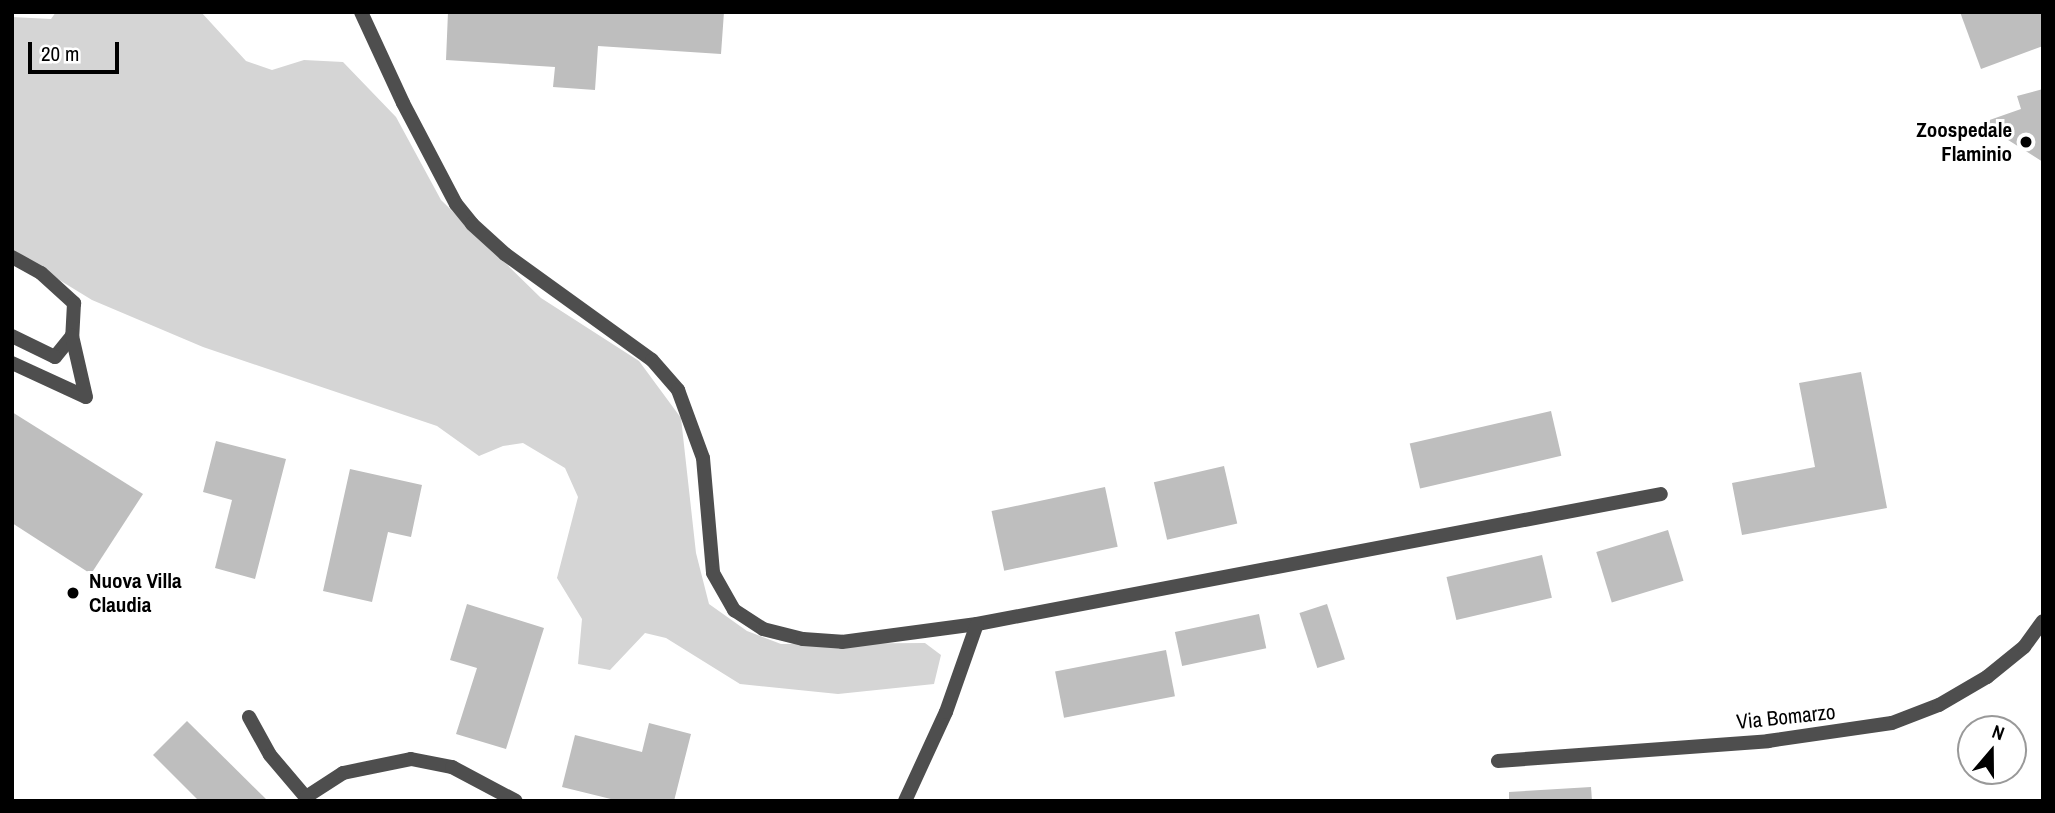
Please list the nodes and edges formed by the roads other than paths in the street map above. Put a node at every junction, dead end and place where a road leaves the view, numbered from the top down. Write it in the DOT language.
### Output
graph roads {
  1 [pos="361,12"];
  2 [pos="12,257"];
  3 [pos="12,336"];
  4 [pos="72,336"];
  5 [pos="12,363"];
  6 [pos="1661,494"];
  7 [pos="2043,621"];
  8 [pos="977,624"];
  9 [pos="249,717"];
  10 [pos="1498,761"];
  11 [pos="308,799"];
  12 [pos="516,801"];
  13 [pos="905,801"];
  1 -- 8 [label="street"];
  2 -- 4 [label="street"];
  3 -- 4 [label="street"];
  4 -- 5 [label="street"];
  6 -- 8 [label="street"];
  7 -- 10 [label="street, Via Bomarzo"];
  8 -- 13 [label="street"];
  9 -- 11 [label="street"];
  11 -- 12 [label="street"];
}
